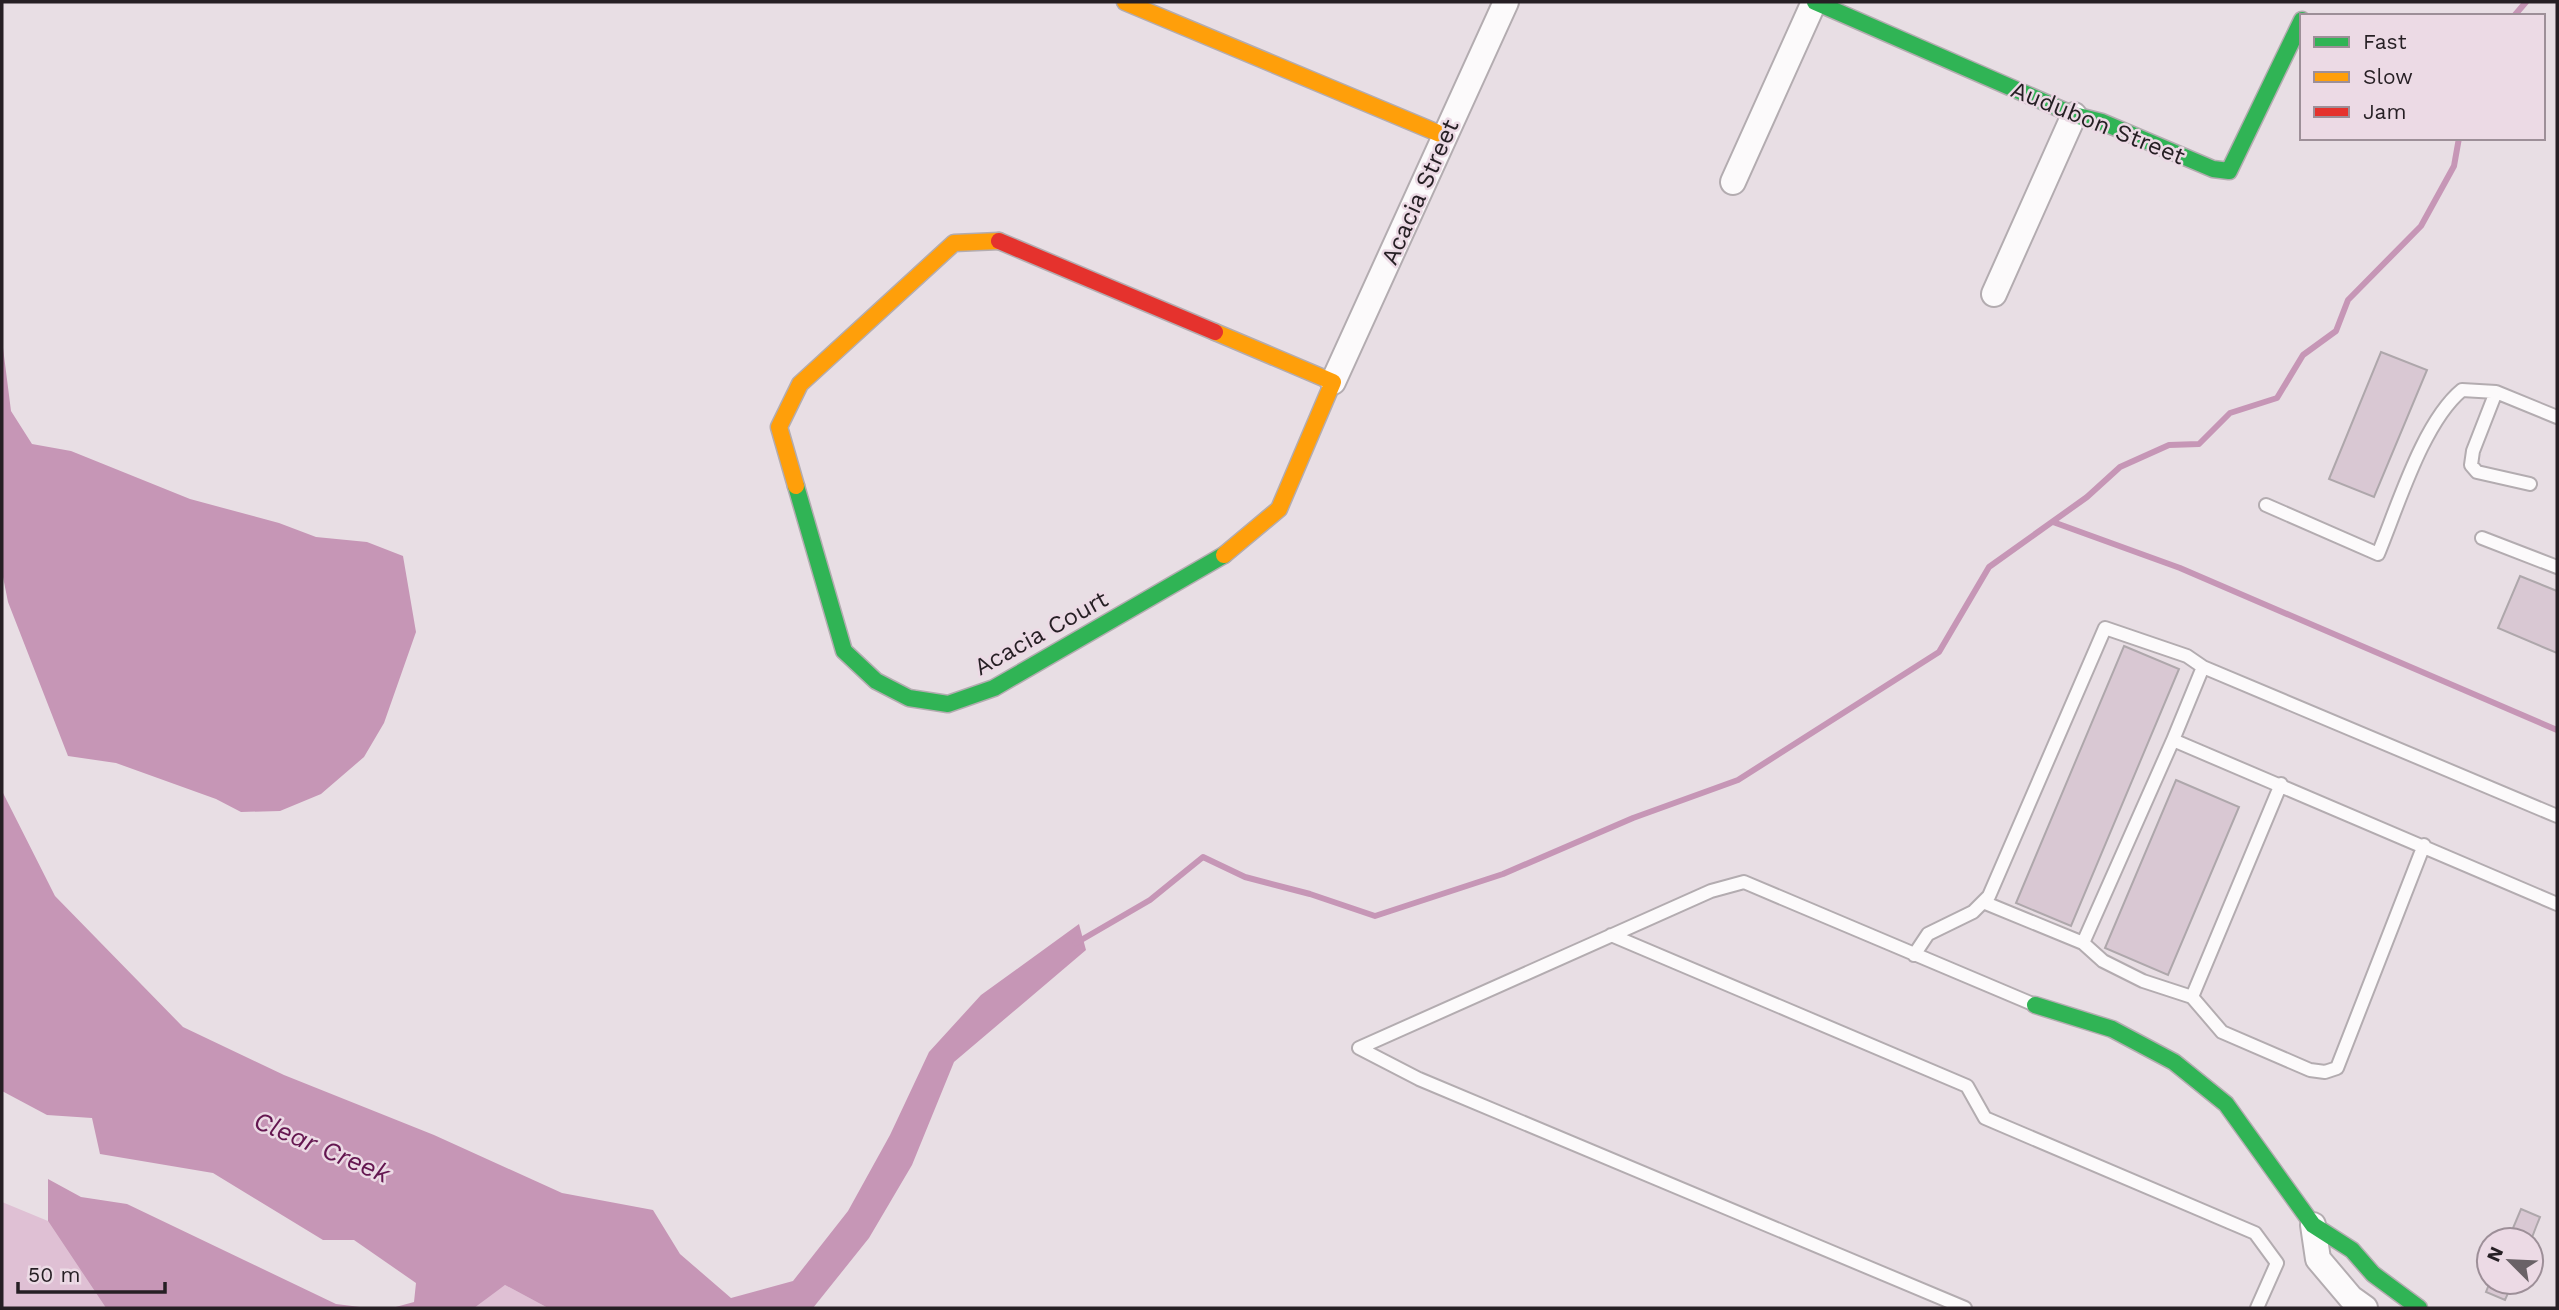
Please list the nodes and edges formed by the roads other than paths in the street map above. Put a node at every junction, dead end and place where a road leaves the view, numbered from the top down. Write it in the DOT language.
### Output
graph roads {
  1 [pos="1125,2"];
  2 [pos="1506,2"];
  3 [pos="1814,2"];
  4 [pos="2300,24"];
  5 [pos="2074,115"];
  6 [pos="1445,136"];
  7 [pos="1733,183"];
  8 [pos="1994,294"];
  9 [pos="1333,382"];
  10 [pos="2496,392"];
  11 [pos="2557,417"];
  12 [pos="2529,484"];
  13 [pos="2266,505"];
  14 [pos="2482,538"];
  15 [pos="2557,566"];
  16 [pos="2203,667"];
  17 [pos="2173,740"];
  18 [pos="2281,784"];
  19 [pos="2557,816"];
  20 [pos="2424,845"];
  21 [pos="1983,902"];
  22 [pos="2557,904"];
  23 [pos="1611,935"];
  24 [pos="2083,943"];
  25 [pos="1914,955"];
  26 [pos="2192,997"];
  27 [pos="2035,1005"];
  28 [pos="2314,1225"];
  29 [pos="2373,1274"];
  30 [pos="2353,1305"];
  31 [pos="1965,1308"];
  32 [pos="2257,1308"];
  33 [pos="2419,1308"];
  1 -- 6 [label="street"];
  2 -- 6 [label="street, Acacia Street"];
  3 -- 5 [label="street, Audubon Street"];
  3 -- 7 [label="street"];
  4 -- 5 [label="street, Audubon Street"];
  5 -- 8 [label="street"];
  6 -- 9 [label="street, Acacia Street"];
  9 -- 9 [label="street, Acacia Court"];
  10 -- 11 [label="lane"];
  10 -- 12 [label="lane"];
  10 -- 13 [label="lane"];
  14 -- 15 [label="lane"];
  16 -- 17 [label="lane"];
  16 -- 19 [label="lane"];
  16 -- 21 [label="lane"];
  17 -- 18 [label="lane"];
  17 -- 24 [label="lane"];
  18 -- 20 [label="lane"];
  18 -- 26 [label="lane"];
  20 -- 22 [label="lane"];
  20 -- 26 [label="lane"];
  21 -- 24 [label="lane"];
  21 -- 25 [label="lane"];
  23 -- 25 [label="lane"];
  23 -- 31 [label="lane"];
  23 -- 32 [label="lane"];
  24 -- 26 [label="lane"];
  25 -- 27 [label="lane"];
  27 -- 28 [label="street"];
  28 -- 29 [label="street"];
  28 -- 30 [label="street"];
  29 -- 30 [label="street"];
  29 -- 33 [label="street"];
}
